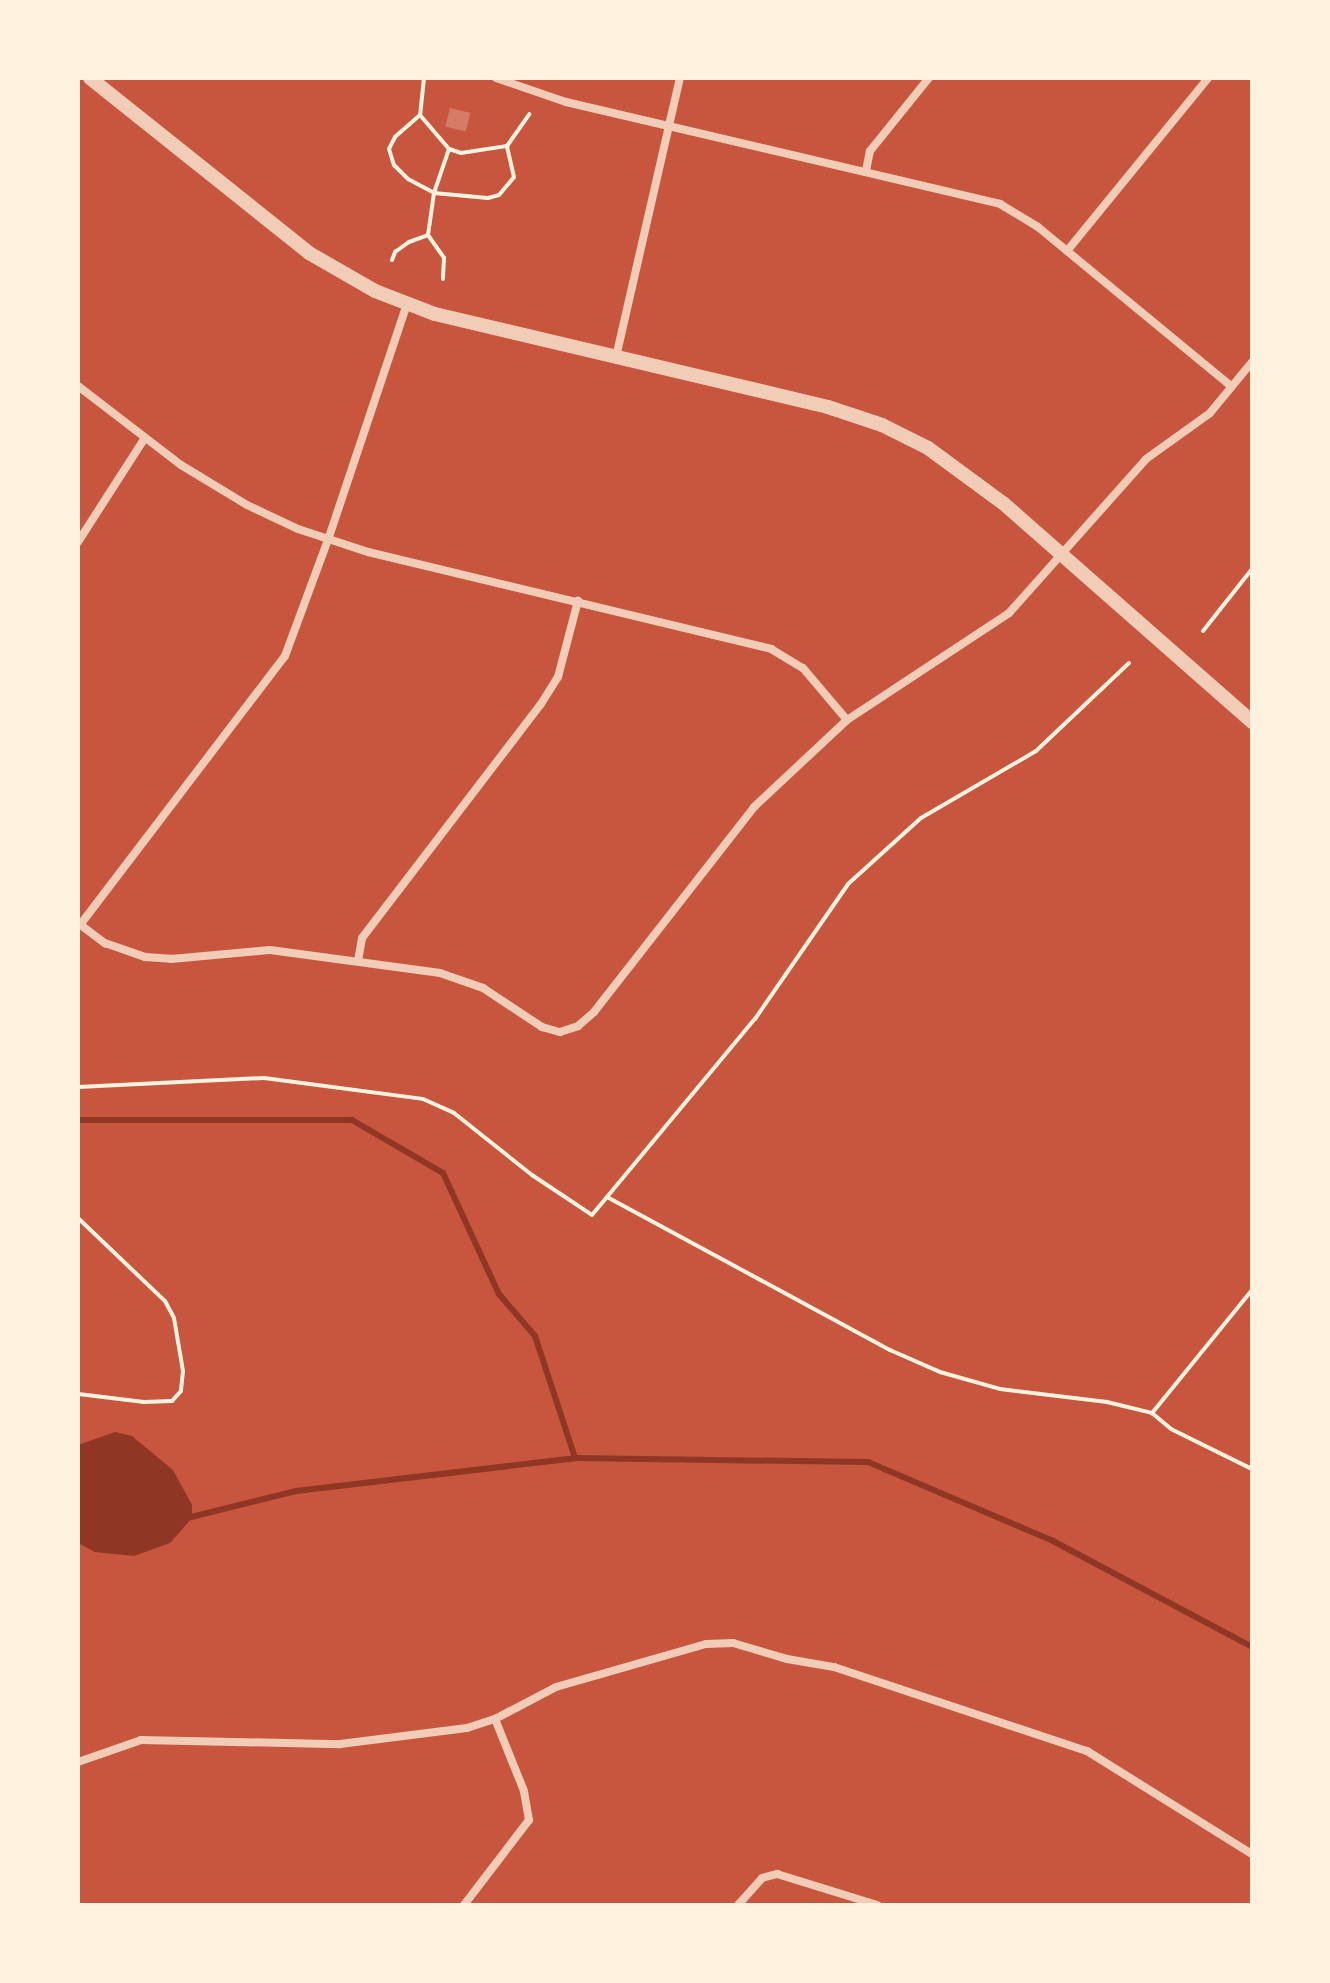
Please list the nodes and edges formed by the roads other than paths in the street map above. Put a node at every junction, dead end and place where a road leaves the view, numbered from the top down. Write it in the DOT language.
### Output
graph roads {
  1 [pos="90,78"];
  2 [pos="496,78"];
  3 [pos="680,78"];
  4 [pos="929,78"];
  5 [pos="1208,78"];
  6 [pos="669,126"];
  7 [pos="866,171"];
  8 [pos="1067,251"];
  9 [pos="407,304"];
  10 [pos="616,357"];
  11 [pos="1252,362"];
  12 [pos="78,386"];
  13 [pos="1232,387"];
  14 [pos="144,439"];
  15 [pos="328,540"];
  16 [pos="78,542"];
  17 [pos="1063,555"];
  18 [pos="578,601"];
  19 [pos="847,720"];
  20 [pos="1252,722"];
  21 [pos="79,924"];
  22 [pos="358,961"];
  23 [pos="495,1719"];
  24 [pos="78,1762"];
  25 [pos="1252,1854"];
  26 [pos="464,1905"];
  27 [pos="738,1905"];
  28 [pos="877,1905"];
  1 -- 9 [label="street"];
  2 -- 6 [label="street"];
  3 -- 6 [label="street"];
  4 -- 7 [label="street"];
  5 -- 8 [label="street"];
  6 -- 7 [label="street"];
  6 -- 10 [label="street"];
  7 -- 8 [label="street"];
  8 -- 13 [label="street"];
  9 -- 10 [label="street"];
  9 -- 15 [label="street"];
  10 -- 17 [label="street"];
  11 -- 13 [label="street"];
  12 -- 14 [label="street"];
  13 -- 17 [label="street"];
  14 -- 15 [label="street"];
  14 -- 16 [label="street"];
  15 -- 18 [label="street"];
  15 -- 21 [label="street"];
  17 -- 19 [label="street"];
  17 -- 20 [label="street"];
  18 -- 19 [label="street"];
  18 -- 22 [label="street"];
  19 -- 22 [label="street"];
  21 -- 22 [label="street"];
  23 -- 24 [label="street"];
  23 -- 25 [label="street"];
  23 -- 26 [label="street"];
  27 -- 28 [label="street"];
}
